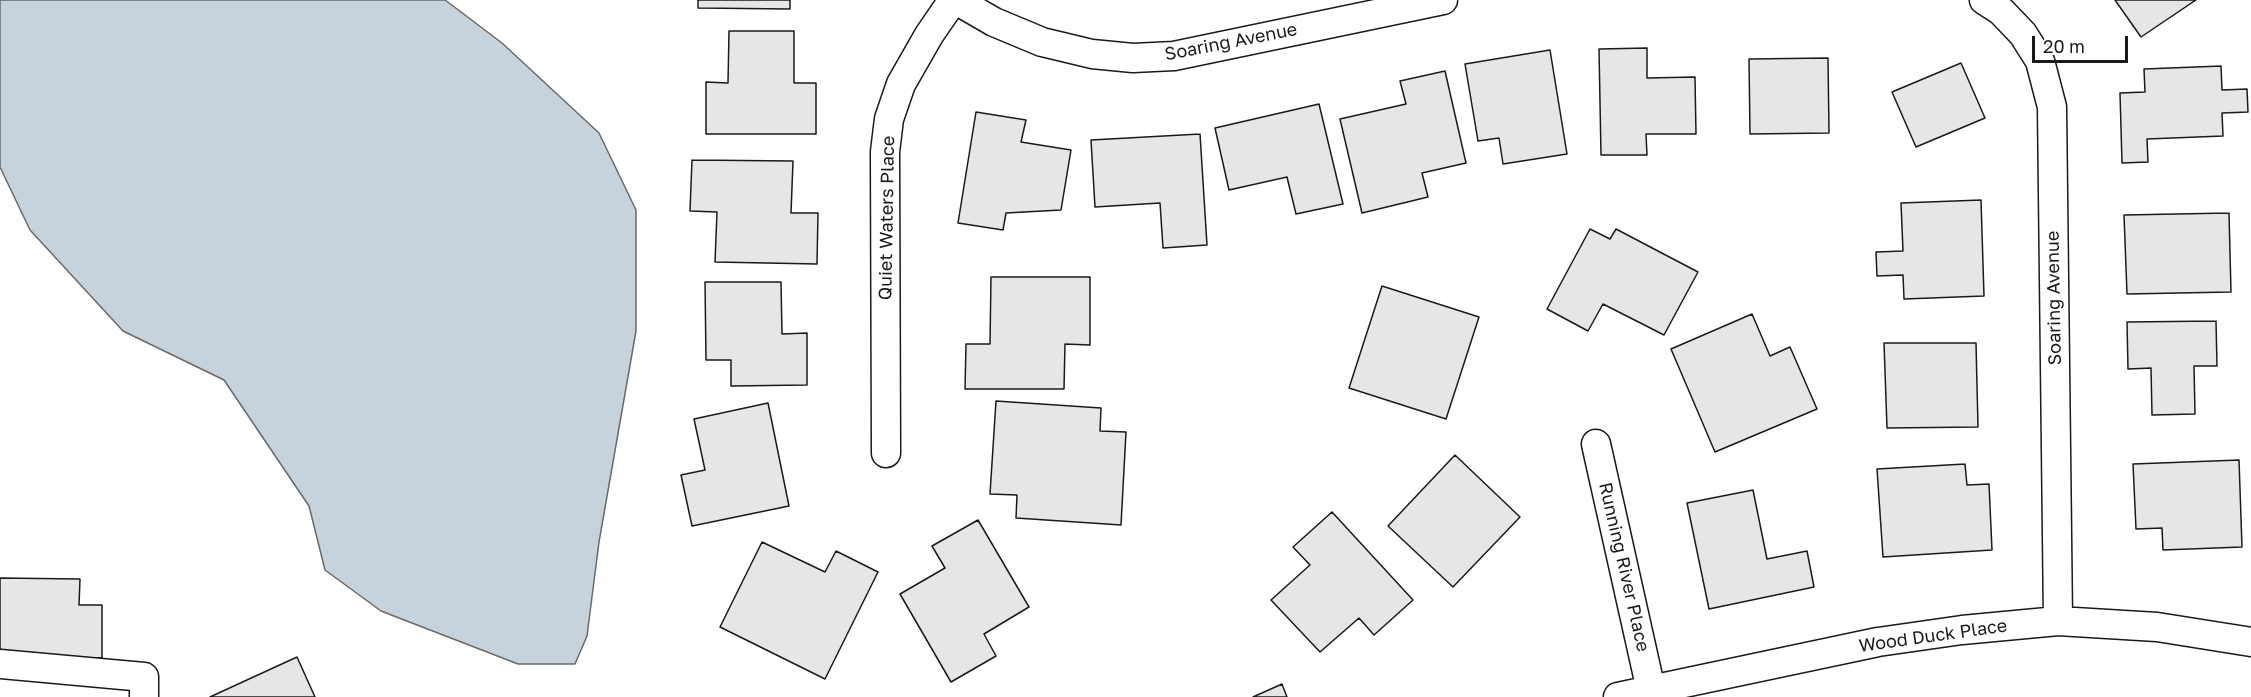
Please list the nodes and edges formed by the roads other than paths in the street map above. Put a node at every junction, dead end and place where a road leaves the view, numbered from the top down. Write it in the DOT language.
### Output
graph roads {
  1 [pos="955,0"];
  2 [pos="1443,0"];
  3 [pos="1983,0"];
  4 [pos="1596,444"];
  5 [pos="885,453"];
  6 [pos="2058,621"];
  7 [pos="2251,642"];
  8 [pos="0,664"];
  9 [pos="1651,690"];
  10 [pos="144,697"];
  11 [pos="1618,697"];
  1 -- 2 [label="street, Soaring Avenue"];
  1 -- 5 [label="street, Quiet Waters Place"];
  3 -- 6 [label="street, Soaring Avenue"];
  4 -- 9 [label="street, Running River Place"];
  6 -- 7 [label="street, Wood Duck Place"];
  6 -- 9 [label="street, Wood Duck Place"];
  8 -- 10 [label="street"];
  9 -- 11 [label="street, Wood Duck Place"];
}
